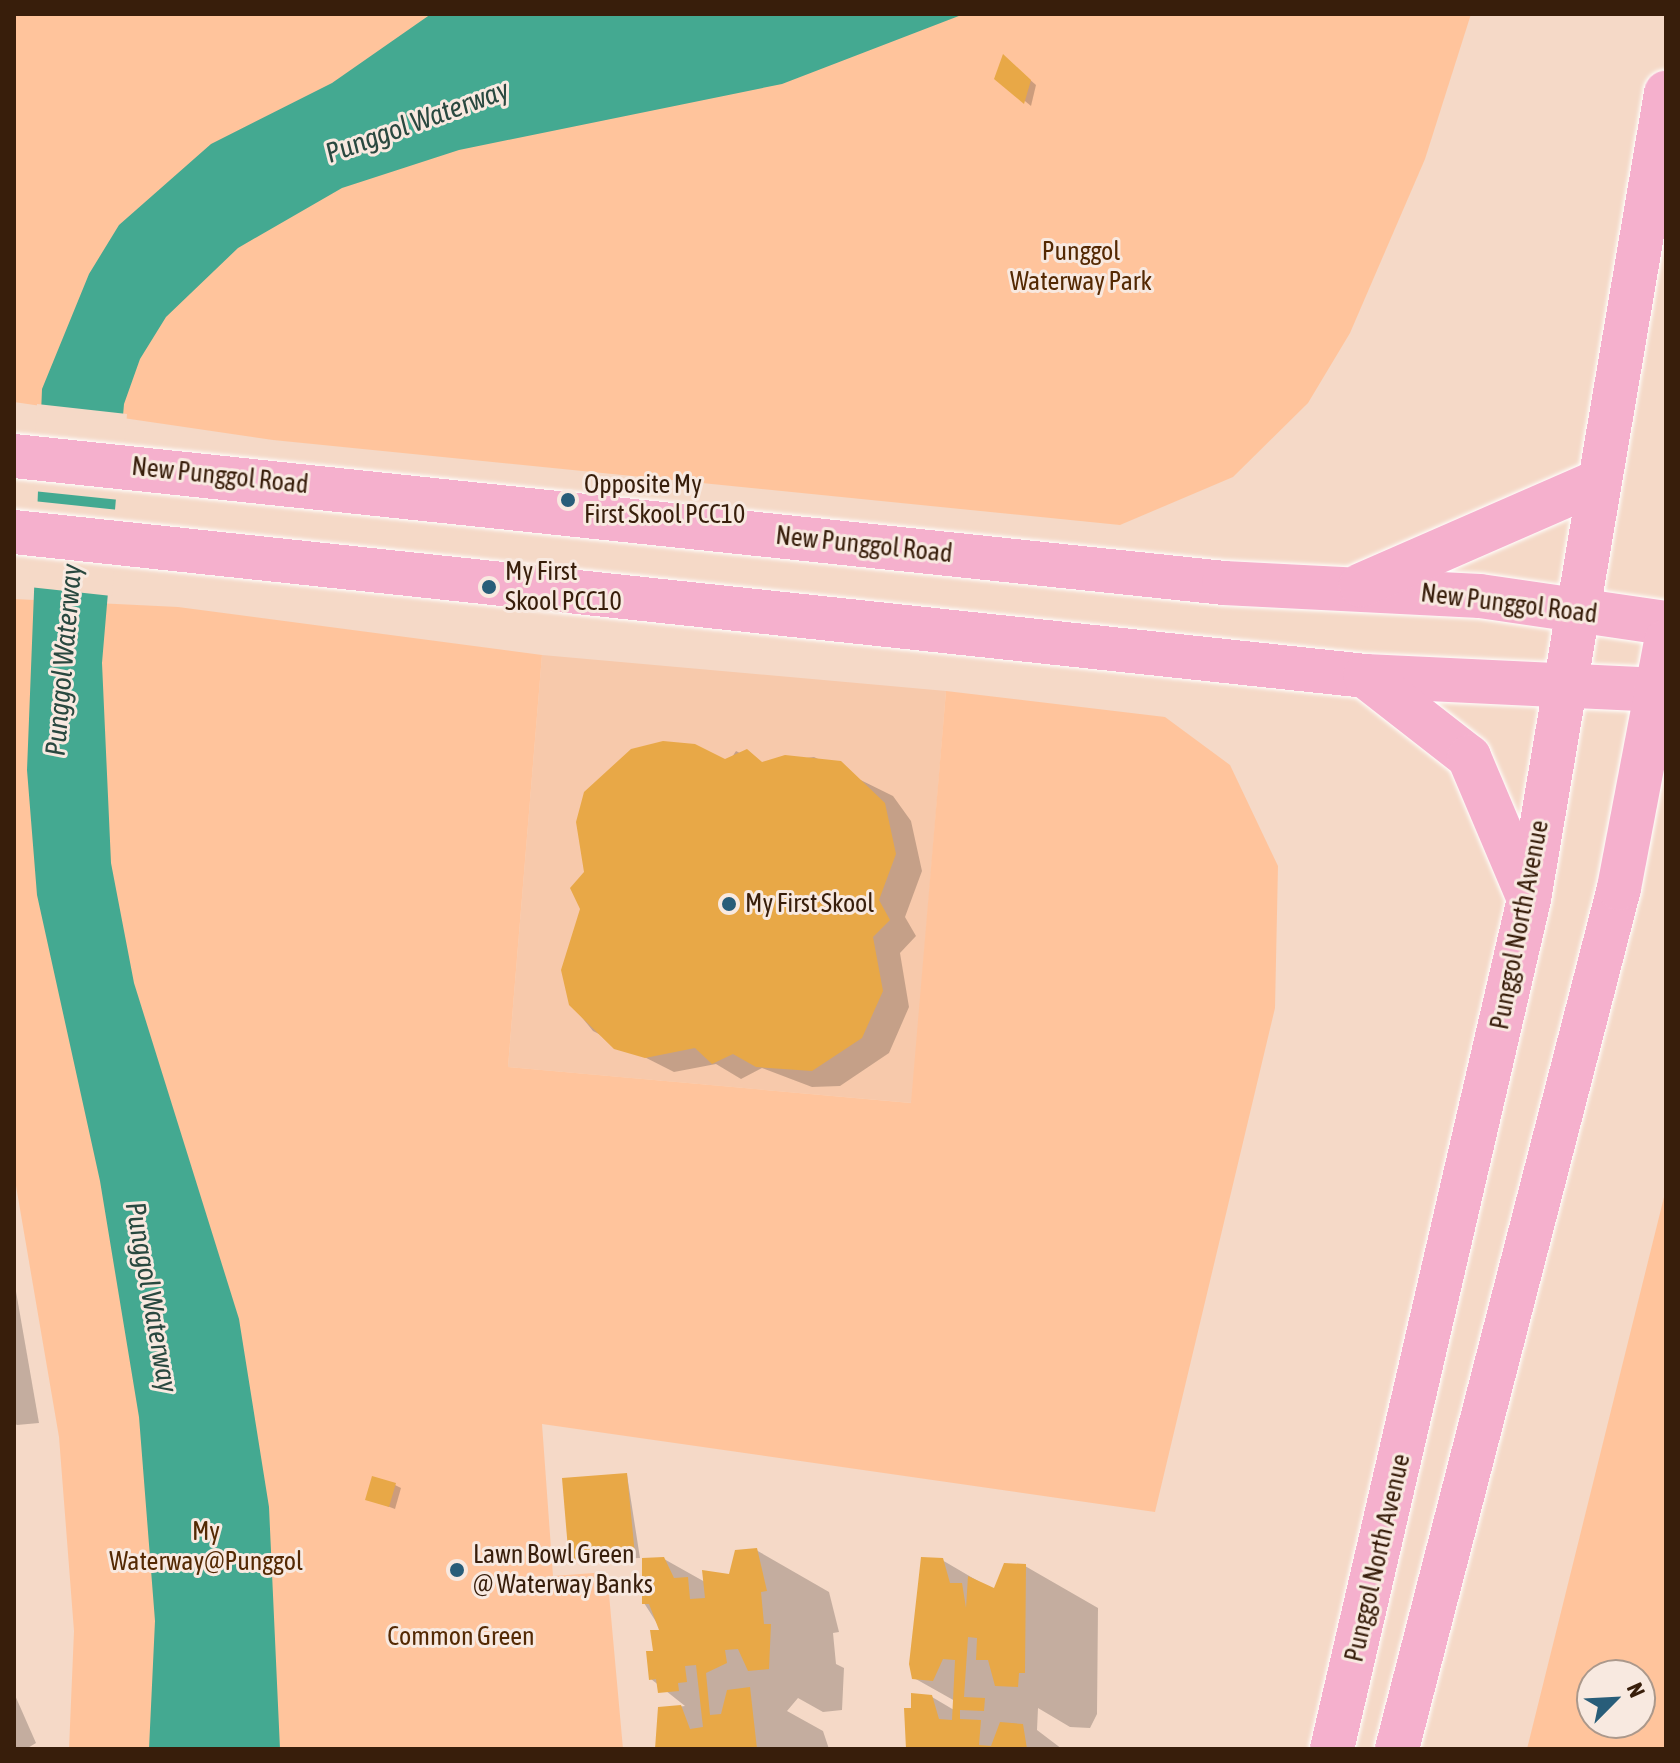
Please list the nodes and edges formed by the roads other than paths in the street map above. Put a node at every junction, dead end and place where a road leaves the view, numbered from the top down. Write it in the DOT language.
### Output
graph roads {
  1 [pos="1666,93"];
  2 [pos="14,456"];
  3 [pos="1597,482"];
  4 [pos="14,532"];
  5 [pos="1356,588"];
  6 [pos="1576,612"];
  7 [pos="1666,623"];
  8 [pos="1666,641"];
  9 [pos="1365,676"];
  10 [pos="1564,685"];
  11 [pos="1661,690"];
  12 [pos="1666,824"];
  13 [pos="1619,888"];
  14 [pos="1529,899"];
  15 [pos="1332,1749"];
  16 [pos="1397,1749"];
  1 -- 3 [label="main road, Punggol North Avenue"];
  2 -- 5 [label="main road, New Punggol Road"];
  3 -- 5 [label="main road"];
  3 -- 6 [label="main road, Punggol North Avenue"];
  4 -- 9 [label="main road"];
  5 -- 6 [label="main road, New Punggol Road"];
  6 -- 7 [label="main road, New Punggol Road"];
  6 -- 10 [label="main road, Punggol North Avenue"];
  8 -- 11 [label="main road"];
  9 -- 10 [label="main road"];
  9 -- 14 [label="main road"];
  10 -- 11 [label="main road"];
  10 -- 14 [label="main road, Punggol North Avenue"];
  11 -- 13 [label="main road"];
  12 -- 13 [label="main road"];
  13 -- 16 [label="main road"];
  14 -- 15 [label="main road, Punggol North Avenue"];
}
